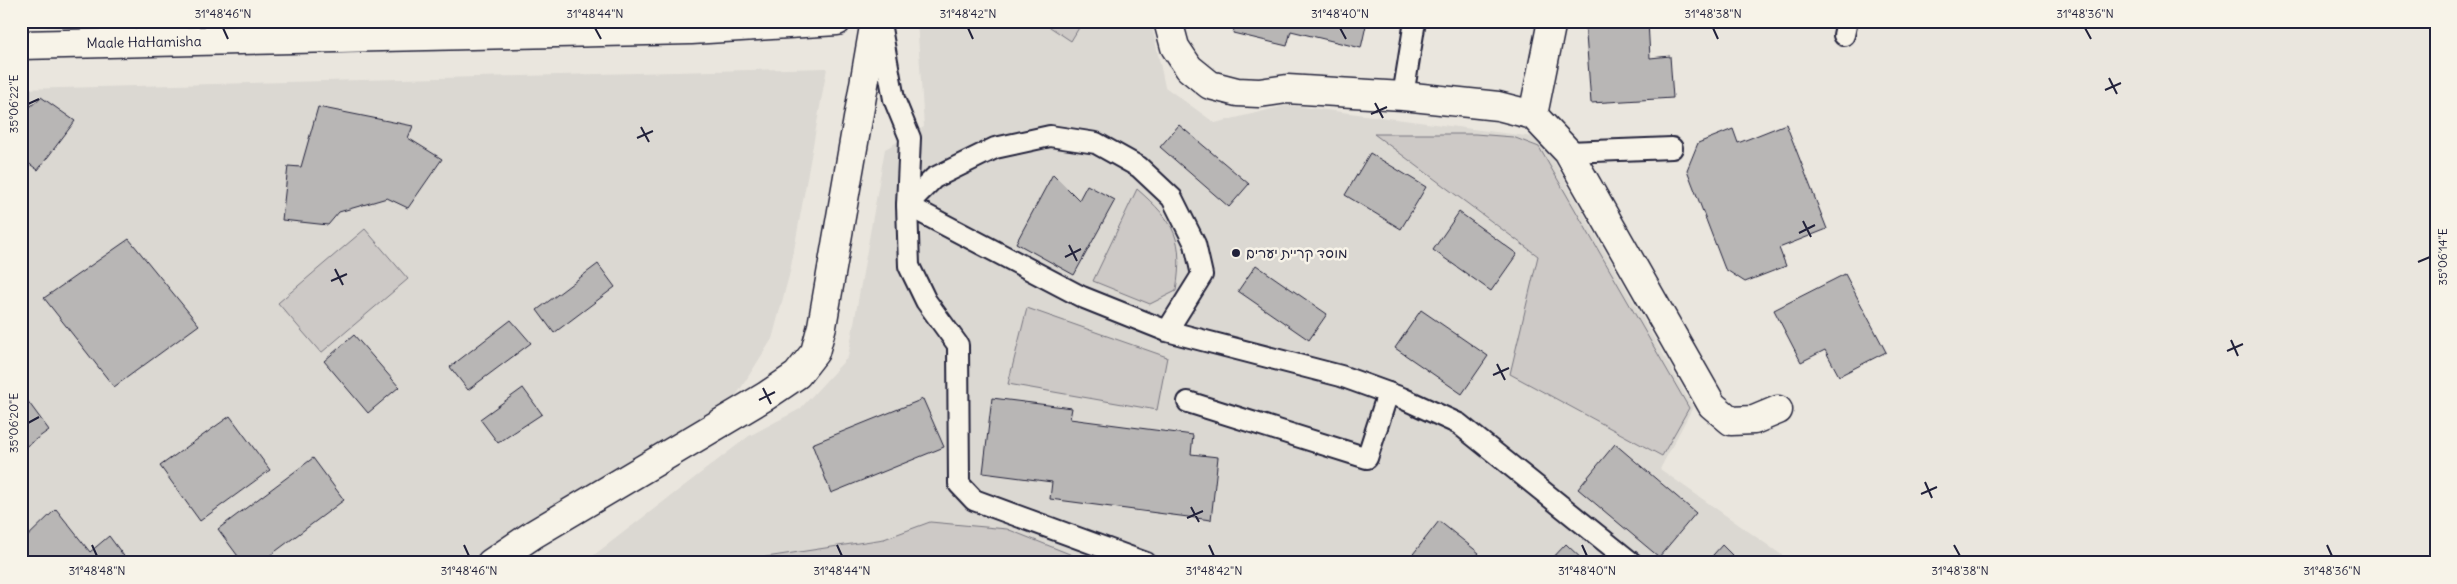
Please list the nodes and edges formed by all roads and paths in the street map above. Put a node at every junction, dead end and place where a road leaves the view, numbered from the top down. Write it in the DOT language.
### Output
graph roads {
  1 [pos="837,21"];
  2 [pos="875,21"];
  3 [pos="879,21"];
  4 [pos="1168,21"];
  5 [pos="1415,21"];
  6 [pos="1552,21"];
  7 [pos="691,26"];
  8 [pos="21,45"];
  9 [pos="1403,96"];
  10 [pos="1533,115"];
  11 [pos="1672,148"];
  12 [pos="1568,152"];
  13 [pos="907,205"];
  14 [pos="1167,331"];
  15 [pos="1388,393"];
  16 [pos="1188,402"];
  17 [pos="1778,410"];
  18 [pos="491,563"];
  19 [pos="1146,563"];
  20 [pos="1632,563"];
  1 -- 7 [label="street, Maale HaHamisha"];
  2 -- 18 [label="street"];
  3 -- 13 [label="lane"];
  4 -- 9 [label="street"];
  5 -- 9 [label="lane"];
  6 -- 10 [label="street"];
  7 -- 8 [label="street, Maale HaHamisha"];
  9 -- 10 [label="street"];
  10 -- 12 [label="street"];
  11 -- 12 [label="lane"];
  12 -- 17 [label="street"];
  13 -- 14 [label="lane"];
  13 -- 14 [label="lane"];
  13 -- 19 [label="lane"];
  14 -- 15 [label="lane"];
  15 -- 16 [label="lane"];
  15 -- 20 [label="lane"];
}
